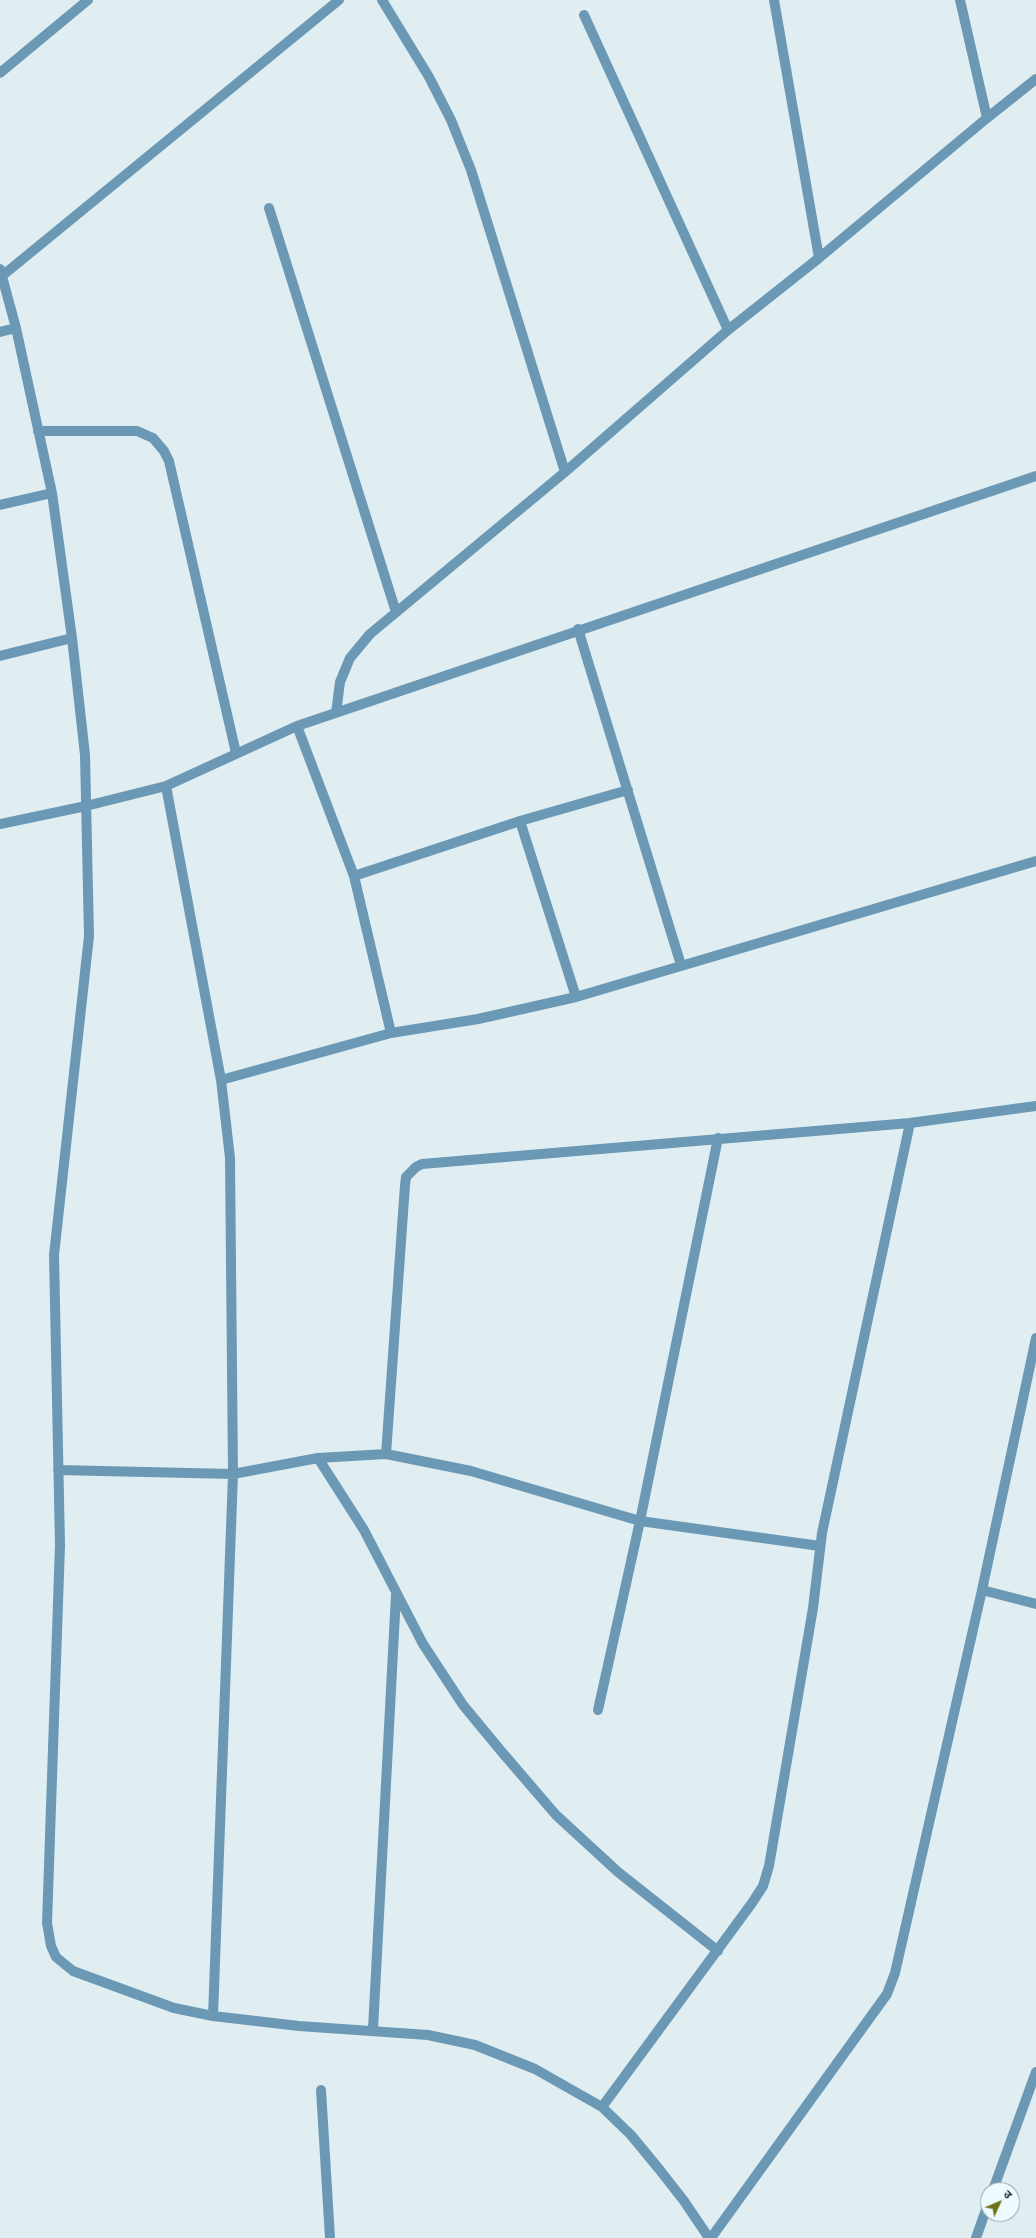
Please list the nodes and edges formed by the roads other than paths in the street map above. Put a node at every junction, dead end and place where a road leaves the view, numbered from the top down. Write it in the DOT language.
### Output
graph roads {
  1 [pos="88,0"];
  2 [pos="339,0"];
  3 [pos="382,0"];
  4 [pos="774,0"];
  5 [pos="960,0"];
  6 [pos="584,15"];
  7 [pos="0,73"];
  8 [pos="1036,79"];
  9 [pos="987,118"];
  10 [pos="269,208"];
  11 [pos="819,258"];
  12 [pos="1,272"];
  13 [pos="16,328"];
  14 [pos="728,330"];
  15 [pos="0,332"];
  16 [pos="38,431"];
  17 [pos="565,472"];
  18 [pos="1036,476"];
  19 [pos="52,493"];
  20 [pos="0,505"];
  21 [pos="396,612"];
  22 [pos="578,629"];
  23 [pos="72,638"];
  24 [pos="0,656"];
  25 [pos="336,713"];
  26 [pos="297,726"];
  27 [pos="236,754"];
  28 [pos="166,786"];
  29 [pos="628,790"];
  30 [pos="86,806"];
  31 [pos="520,821"];
  32 [pos="0,824"];
  33 [pos="1036,861"];
  34 [pos="354,876"];
  35 [pos="681,965"];
  36 [pos="576,998"];
  37 [pos="391,1033"];
  38 [pos="221,1080"];
  39 [pos="1036,1106"];
  40 [pos="910,1122"];
  41 [pos="718,1138"];
  42 [pos="1036,1338"];
  43 [pos="386,1454"];
  44 [pos="318,1458"];
  45 [pos="58,1470"];
  46 [pos="233,1474"];
  47 [pos="640,1520"];
  48 [pos="820,1546"];
  49 [pos="982,1590"];
  50 [pos="396,1596"];
  51 [pos="1036,1604"];
  52 [pos="598,1710"];
  53 [pos="718,1951"];
  54 [pos="213,2016"];
  55 [pos="373,2029"];
  56 [pos="1036,2072"];
  57 [pos="321,2090"];
  58 [pos="602,2107"];
  59 [pos="996,2182"];
  60 [pos="982,2222"];
  61 [pos="330,2238"];
  62 [pos="710,2238"];
  63 [pos="976,2238"];
  1 -- 7 [label="street"];
  2 -- 12 [label="street"];
  3 -- 17 [label="street"];
  4 -- 11 [label="street"];
  5 -- 9 [label="street"];
  6 -- 14 [label="street"];
  8 -- 9 [label="street"];
  9 -- 11 [label="street"];
  10 -- 21 [label="street"];
  11 -- 14 [label="street"];
  12 -- 13 [label="street"];
  13 -- 15 [label="street"];
  13 -- 16 [label="street"];
  14 -- 17 [label="street"];
  16 -- 19 [label="street"];
  16 -- 27 [label="street"];
  17 -- 21 [label="street"];
  18 -- 22 [label="street"];
  19 -- 20 [label="street"];
  19 -- 23 [label="street"];
  21 -- 25 [label="street"];
  22 -- 25 [label="street"];
  22 -- 29 [label="street"];
  23 -- 24 [label="street"];
  23 -- 30 [label="street"];
  25 -- 26 [label="street"];
  26 -- 27 [label="street"];
  26 -- 34 [label="street"];
  27 -- 28 [label="street"];
  28 -- 30 [label="street"];
  28 -- 38 [label="street"];
  29 -- 31 [label="street"];
  29 -- 35 [label="street"];
  30 -- 32 [label="street"];
  30 -- 45 [label="street"];
  31 -- 34 [label="street"];
  31 -- 36 [label="street"];
  33 -- 35 [label="street"];
  34 -- 37 [label="street"];
  35 -- 36 [label="street"];
  36 -- 37 [label="street"];
  37 -- 38 [label="street"];
  38 -- 46 [label="street"];
  39 -- 40 [label="street"];
  40 -- 41 [label="street"];
  40 -- 48 [label="street"];
  41 -- 43 [label="street"];
  41 -- 47 [label="street"];
  42 -- 49 [label="street"];
  43 -- 44 [label="street"];
  43 -- 47 [label="street"];
  44 -- 46 [label="street"];
  44 -- 50 [label="street"];
  45 -- 46 [label="street"];
  45 -- 54 [label="street"];
  46 -- 54 [label="street"];
  47 -- 48 [label="street"];
  47 -- 52 [label="street"];
  48 -- 53 [label="street"];
  49 -- 51 [label="street"];
  49 -- 62 [label="street"];
  50 -- 53 [label="street"];
  50 -- 55 [label="street"];
  53 -- 58 [label="street"];
  54 -- 55 [label="street"];
  55 -- 58 [label="street"];
  56 -- 59 [label="street"];
  57 -- 61 [label="street"];
  58 -- 62 [label="street"];
  60 -- 63 [label="street"];
}
